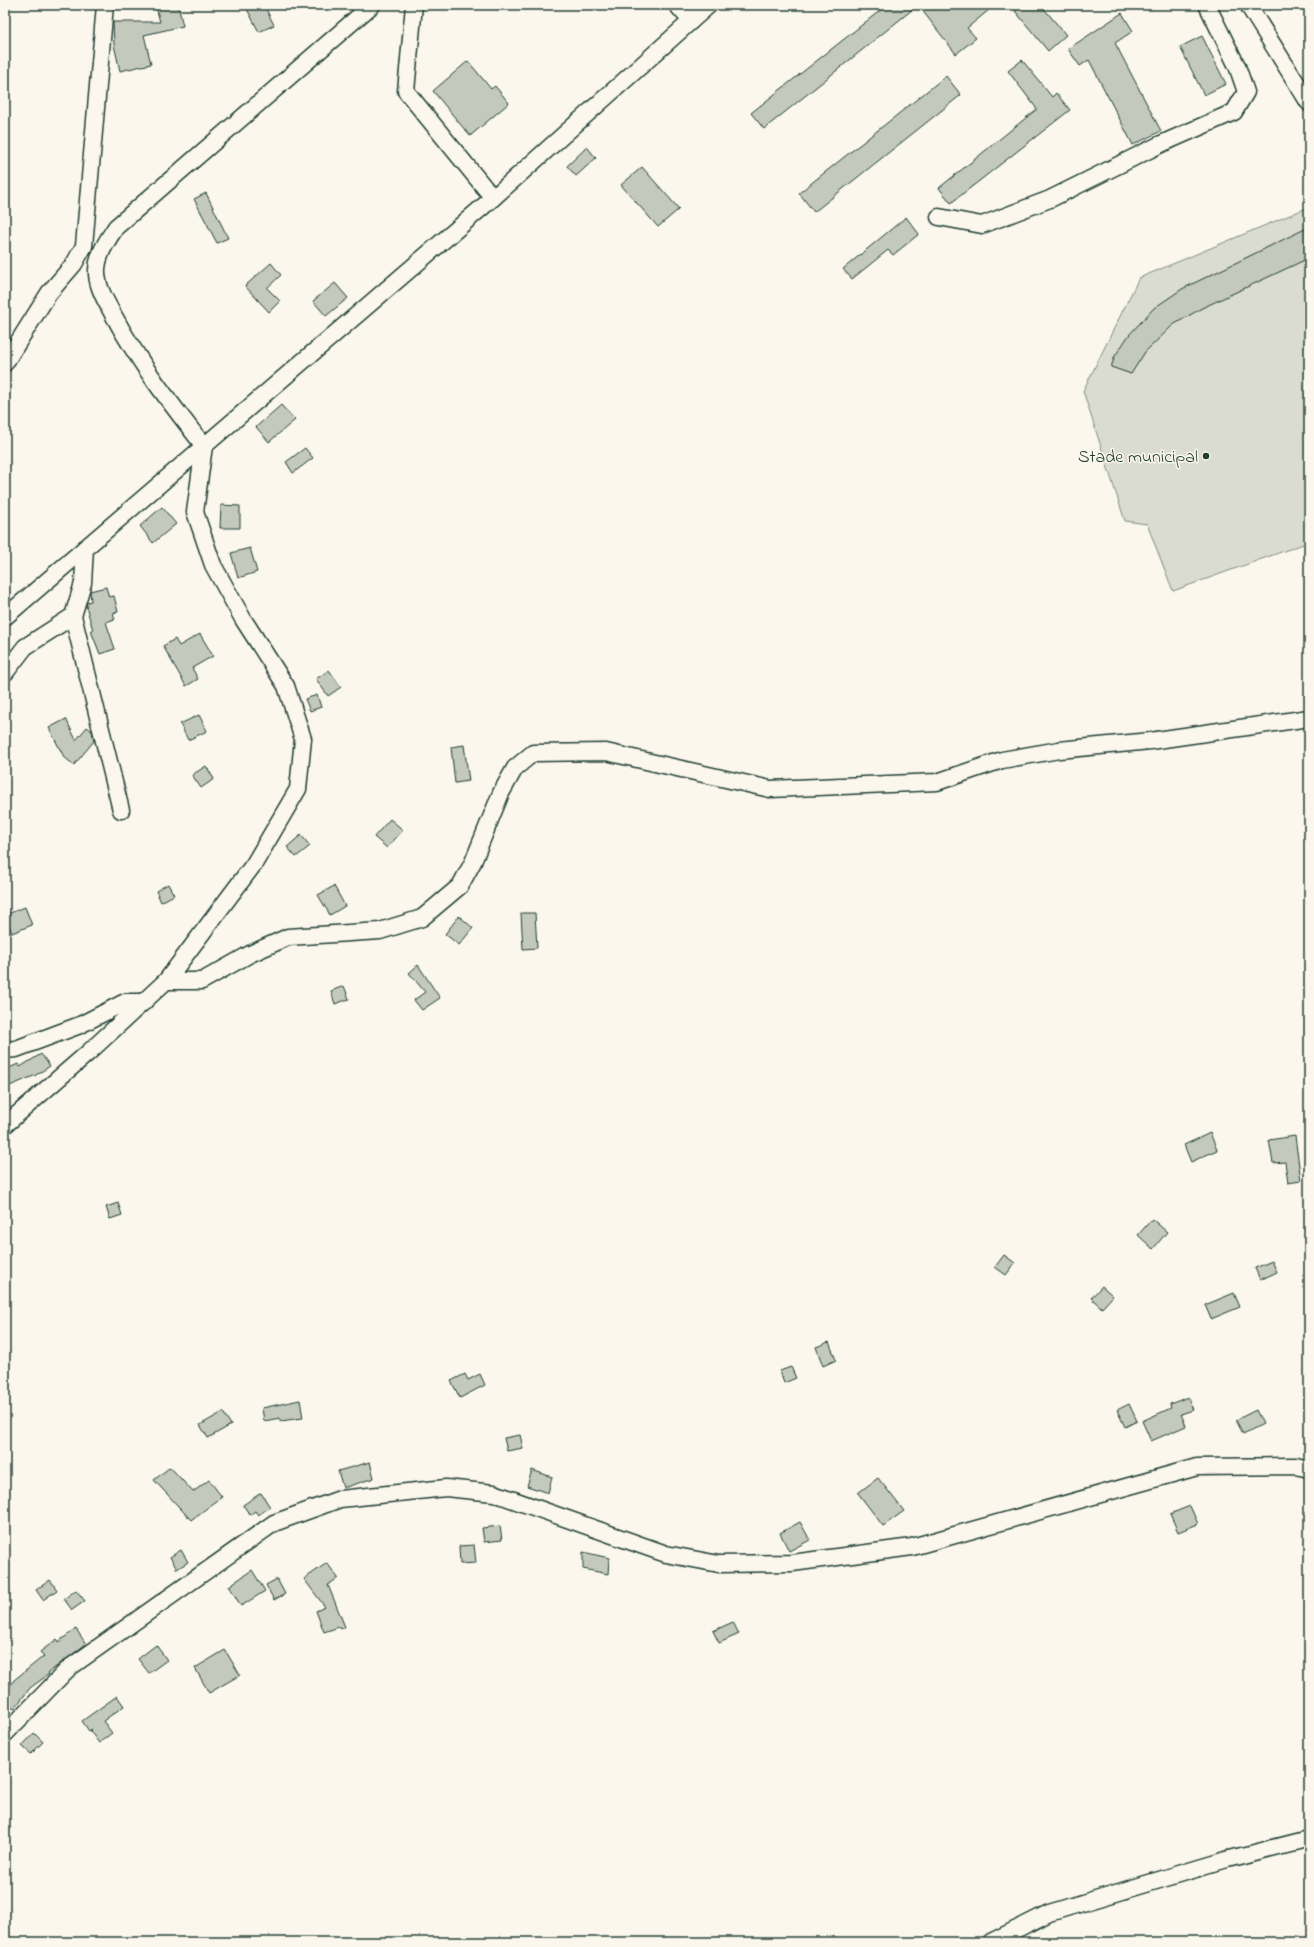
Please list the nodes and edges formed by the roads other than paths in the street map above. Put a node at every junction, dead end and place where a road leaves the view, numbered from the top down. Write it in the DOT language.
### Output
graph roads {
  1 [pos="105,5"];
  2 [pos="372,5"];
  3 [pos="414,5"];
  4 [pos="677,5"];
  5 [pos="709,5"];
  6 [pos="1208,5"];
  7 [pos="1248,5"];
  8 [pos="691,21"];
  9 [pos="1309,103"];
  10 [pos="493,198"];
  11 [pos="940,217"];
  12 [pos="84,246"];
  13 [pos="100,252"];
  14 [pos="5,363"];
  15 [pos="204,446"];
  16 [pos="85,548"];
  17 [pos="73,616"];
  18 [pos="5,617"];
  19 [pos="5,673"];
  20 [pos="1309,718"];
  21 [pos="121,810"];
  22 [pos="166,981"];
  23 [pos="144,1002"];
  24 [pos="5,1050"];
  25 [pos="5,1125"];
  26 [pos="1309,1469"];
  27 [pos="5,1734"];
  28 [pos="1309,1839"];
  29 [pos="991,1942"];
  1 -- 12 [label="street"];
  2 -- 13 [label="street"];
  3 -- 10 [label="street"];
  4 -- 8 [label="street"];
  5 -- 8 [label="street"];
  6 -- 11 [label="street"];
  7 -- 9 [label="street"];
  8 -- 10 [label="street"];
  10 -- 15 [label="street"];
  12 -- 13 [label="street"];
  12 -- 14 [label="street"];
  13 -- 15 [label="street"];
  15 -- 16 [label="street"];
  15 -- 22 [label="street"];
  16 -- 17 [label="street"];
  16 -- 18 [label="street"];
  17 -- 19 [label="street"];
  17 -- 21 [label="street"];
  20 -- 22 [label="street"];
  22 -- 23 [label="street"];
  23 -- 24 [label="street"];
  23 -- 25 [label="street"];
  26 -- 27 [label="street"];
  28 -- 29 [label="street"];
}
